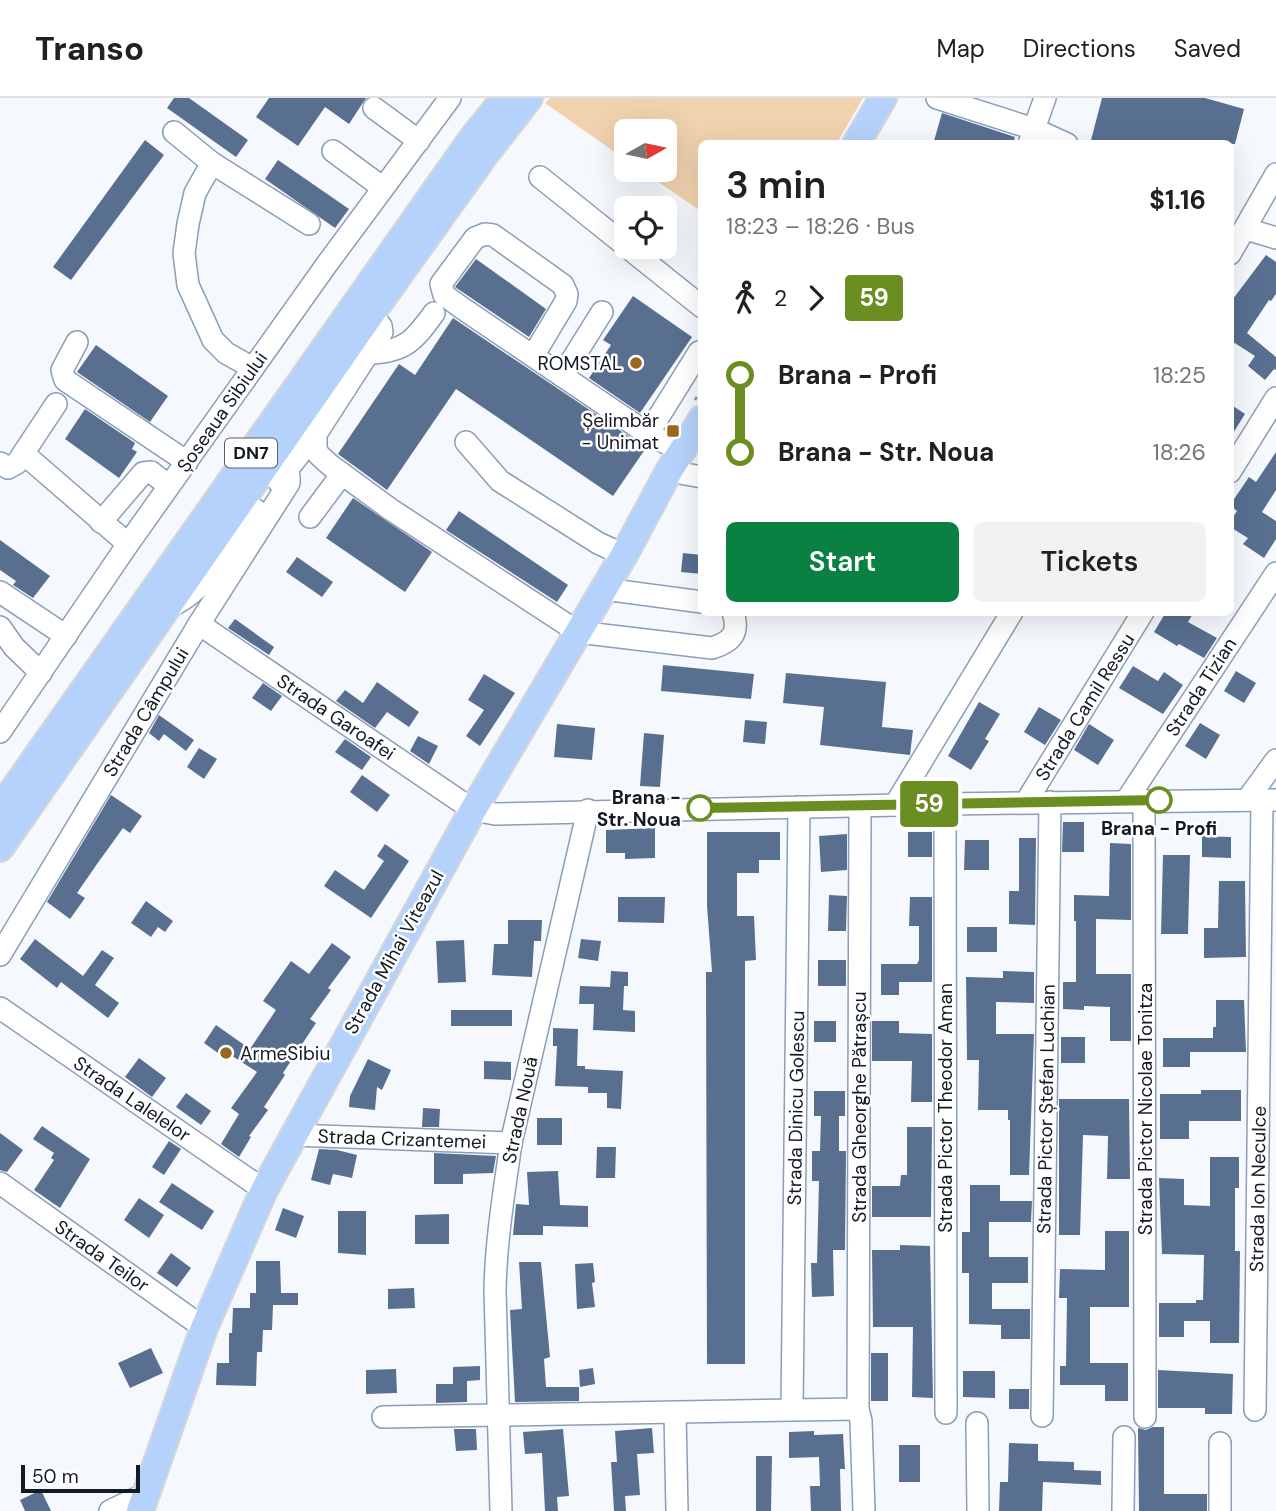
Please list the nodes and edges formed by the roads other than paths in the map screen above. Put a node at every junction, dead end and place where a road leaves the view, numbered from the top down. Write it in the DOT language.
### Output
graph roads {
  1 [pos="450,98"];
  2 [pos="505,98"];
  3 [pos="529,98"];
  4 [pos="883,98"];
  5 [pos="937,98"];
  6 [pos="1045,98"];
  7 [pos="374,108"];
  8 [pos="174,132"];
  9 [pos="1031,136"];
  10 [pos="858,140"];
  11 [pos="1049,140"];
  12 [pos="418,141"];
  13 [pos="333,151"];
  14 [pos="212,163"];
  15 [pos="1276,174"];
  16 [pos="540,177"];
  17 [pos="383,188"];
  18 [pos="309,224"];
  19 [pos="1246,229"];
  20 [pos="614,237"];
  21 [pos="1276,238"];
  22 [pos="1234,248"];
  23 [pos="642,259"];
  24 [pos="698,304"];
  25 [pos="602,312"];
  26 [pos="434,313"];
  27 [pos="370,314"];
  28 [pos="77,342"];
  29 [pos="370,353"];
  30 [pos="698,354"];
  31 [pos="533,356"];
  32 [pos="253,368"];
  33 [pos="562,376"];
  34 [pos="1276,398"];
  35 [pos="56,404"];
  36 [pos="316,433"];
  37 [pos="648,433"];
  38 [pos="466,442"];
  39 [pos="689,442"];
  40 [pos="24,454"];
  41 [pos="187,462"];
  42 [pos="0,463"];
  43 [pos="698,466"];
  44 [pos="1234,466"];
  45 [pos="285,471"];
  46 [pos="342,474"];
  47 [pos="169,486"];
  48 [pos="310,517"];
  49 [pos="101,522"];
  50 [pos="128,544"];
  51 [pos="624,555"];
  52 [pos="1276,573"];
  53 [pos="604,589"];
  54 [pos="0,592"];
  55 [pos="698,601"];
  56 [pos="167,608"];
  57 [pos="735,616"];
  58 [pos="1010,616"];
  59 [pos="1141,616"];
  60 [pos="199,624"];
  61 [pos="0,627"];
  62 [pos="579,632"];
  63 [pos="65,636"];
  64 [pos="41,673"];
  65 [pos="0,732"];
  66 [pos="1276,760"];
  67 [pos="1262,800"];
  68 [pos="1135,801"];
  69 [pos="1026,802"];
  70 [pos="1050,802"];
  71 [pos="945,804"];
  72 [pos="895,805"];
  73 [pos="860,806"];
  74 [pos="799,807"];
  75 [pos="0,809"];
  76 [pos="473,810"];
  77 [pos="588,810"];
  78 [pos="0,848"];
  79 [pos="1,951"];
  80 [pos="0,1008"];
  81 [pos="293,1135"];
  82 [pos="511,1143"];
  83 [pos="0,1183"];
  84 [pos="264,1190"];
  85 [pos="204,1328"];
  86 [pos="792,1409"];
  87 [pos="858,1409"];
  88 [pos="1255,1410"];
  89 [pos="675,1413"];
  90 [pos="946,1413"];
  91 [pos="498,1416"];
  92 [pos="1042,1416"];
  93 [pos="383,1417"];
  94 [pos="1145,1417"];
  95 [pos="977,1423"];
  96 [pos="1124,1437"];
  97 [pos="1220,1443"];
  98 [pos="143,1503"];
  99 [pos="110,1511"];
  100 [pos="501,1511"];
  101 [pos="677,1511"];
  102 [pos="864,1511"];
  103 [pos="978,1511"];
  104 [pos="1123,1511"];
  105 [pos="1220,1511"];
  1 -- 12 [label="street, Șoseaua Sibiului"];
  2 -- 75 [label="main road, DN7"];
  3 -- 27 [label="main road, DN7"];
  4 -- 10 [label="main road"];
  5 -- 9 [label="street"];
  6 -- 9 [label="street"];
  7 -- 12 [label="street"];
  8 -- 14 [label="street"];
  9 -- 11 [label="street"];
  12 -- 17 [label="street, Șoseaua Sibiului"];
  13 -- 17 [label="street"];
  14 -- 18 [label="street"];
  14 -- 32 [label="street"];
  15 -- 19 [label="street"];
  16 -- 20 [label="street"];
  17 -- 32 [label="street, Șoseaua Sibiului"];
  19 -- 21 [label="street"];
  19 -- 22 [label="street"];
  23 -- 24 [label="street"];
  25 -- 33 [label="street"];
  26 -- 29 [label="street"];
  27 -- 29 [label="street"];
  27 -- 56 [label="main road, DN7"];
  28 -- 41 [label="street"];
  29 -- 36 [label="street"];
  30 -- 37 [label="street"];
  31 -- 31 [label="street"];
  31 -- 33 [label="street"];
  32 -- 41 [label="street, Șoseaua Sibiului"];
  33 -- 37 [label="street"];
  34 -- 44 [label="street"];
  35 -- 40 [label="street"];
  36 -- 45 [label="street"];
  36 -- 46 [label="street"];
  37 -- 39 [label="street"];
  38 -- 51 [label="street"];
  39 -- 43 [label="street"];
  39 -- 51 [label="main road, Strada Mihai Viteazul"];
  40 -- 42 [label="street"];
  40 -- 49 [label="street"];
  41 -- 47 [label="street, Șoseaua Sibiului"];
  45 -- 56 [label="street"];
  45 -- 60 [label="street, Strada Câmpului"];
  46 -- 48 [label="street"];
  46 -- 62 [label="street"];
  47 -- 49 [label="street"];
  47 -- 50 [label="street, Șoseaua Sibiului"];
  49 -- 50 [label="street"];
  50 -- 63 [label="street, Șoseaua Sibiului"];
  51 -- 53 [label="main road, Strada Mihai Viteazul"];
  52 -- 68 [label="street, Strada Tizian"];
  53 -- 55 [label="street"];
  53 -- 62 [label="main road, Strada Mihai Viteazul"];
  54 -- 63 [label="street"];
  56 -- 78 [label="main road, DN7"];
  57 -- 62 [label="street"];
  58 -- 72 [label="street"];
  59 -- 69 [label="street, Strada Camil Ressu"];
  60 -- 76 [label="street, Strada Garoafei"];
  60 -- 79 [label="street, Strada Câmpului"];
  61 -- 64 [label="street"];
  62 -- 76 [label="main road, Strada Mihai Viteazul"];
  63 -- 64 [label="street, Șoseaua Sibiului"];
  64 -- 65 [label="street, Șoseaua Sibiului"];
  66 -- 67 [label="street"];
  67 -- 68 [label="street"];
  67 -- 88 [label="street, Strada Ion Neculce"];
  68 -- 70 [label="street"];
  68 -- 94 [label="street, Strada Pictor Nicolae Tonitza"];
  69 -- 70 [label="street"];
  69 -- 71 [label="street"];
  70 -- 92 [label="street, Strada Pictor Ștefan Luchian"];
  71 -- 72 [label="street"];
  71 -- 90 [label="street, Strada Pictor Theodor Aman"];
  72 -- 73 [label="street"];
  73 -- 74 [label="street"];
  73 -- 87 [label="street, Strada Gheorghe Pătrașcu"];
  74 -- 77 [label="street"];
  74 -- 86 [label="street, Strada Dinicu Golescu"];
  76 -- 77 [label="street"];
  76 -- 81 [label="main road, Strada Mihai Viteazul"];
  77 -- 82 [label="street, Strada Nouă"];
  80 -- 84 [label="street, Strada Lalelelor"];
  81 -- 82 [label="street, Strada Crizantemei"];
  81 -- 84 [label="main road, Strada Mihai Viteazul"];
  82 -- 91 [label="street, Strada Nouă"];
  83 -- 85 [label="street, Strada Teilor"];
  84 -- 85 [label="main road, Strada Mihai Viteazul"];
  85 -- 98 [label="main road, Strada Mihai Viteazul"];
  86 -- 87 [label="street"];
  86 -- 89 [label="street"];
  87 -- 102 [label="street, Strada Gheorghe Pătrașcu"];
  89 -- 91 [label="street"];
  89 -- 101 [label="street"];
  91 -- 93 [label="street"];
  91 -- 100 [label="street, Strada Nouă"];
  95 -- 103 [label="street"];
  96 -- 104 [label="street"];
  97 -- 105 [label="street"];
  98 -- 99 [label="street"];
}
